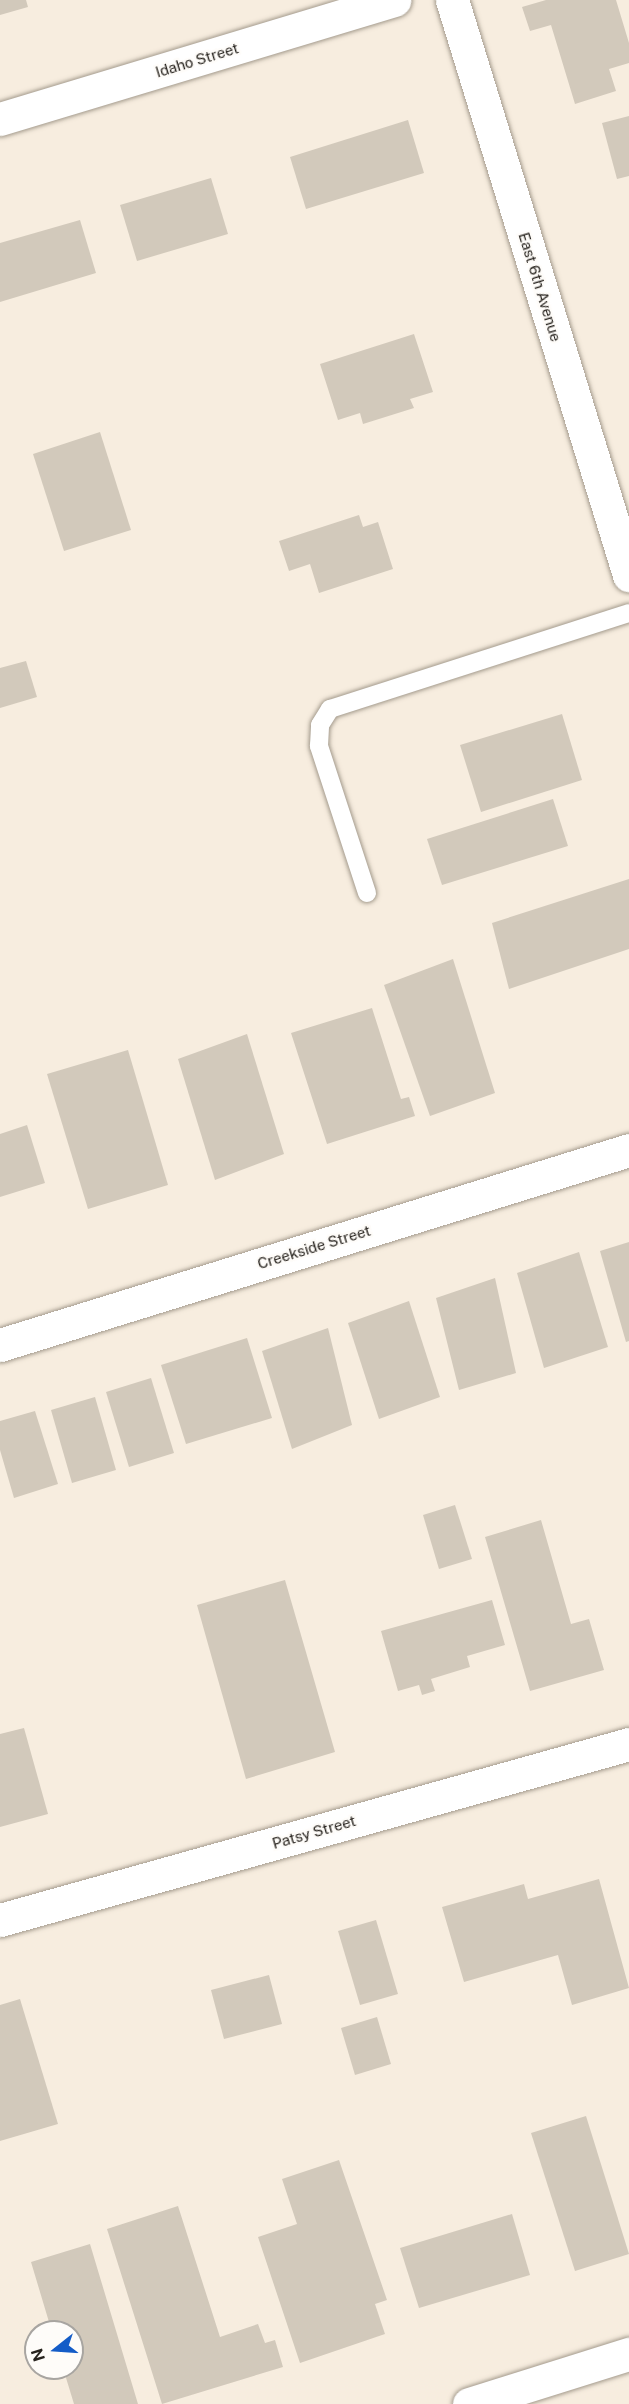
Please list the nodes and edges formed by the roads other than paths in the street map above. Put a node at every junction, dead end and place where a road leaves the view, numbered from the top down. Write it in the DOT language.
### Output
graph roads {
  1 [pos="394,0"];
  2 [pos="452,0"];
  3 [pos="0,119"];
  4 [pos="629,575"];
  5 [pos="629,613"];
  6 [pos="367,893"];
  7 [pos="629,1150"];
  8 [pos="0,1345"];
  9 [pos="629,1743"];
  10 [pos="0,1920"];
  11 [pos="629,2354"];
  12 [pos="469,2404"];
  1 -- 3 [label="street, Idaho Street"];
  2 -- 4 [label="street, East 6th Avenue"];
  5 -- 6 [label="lane"];
  7 -- 8 [label="street, Creekside Street"];
  9 -- 10 [label="street, Patsy Street"];
  11 -- 12 [label="street"];
}
